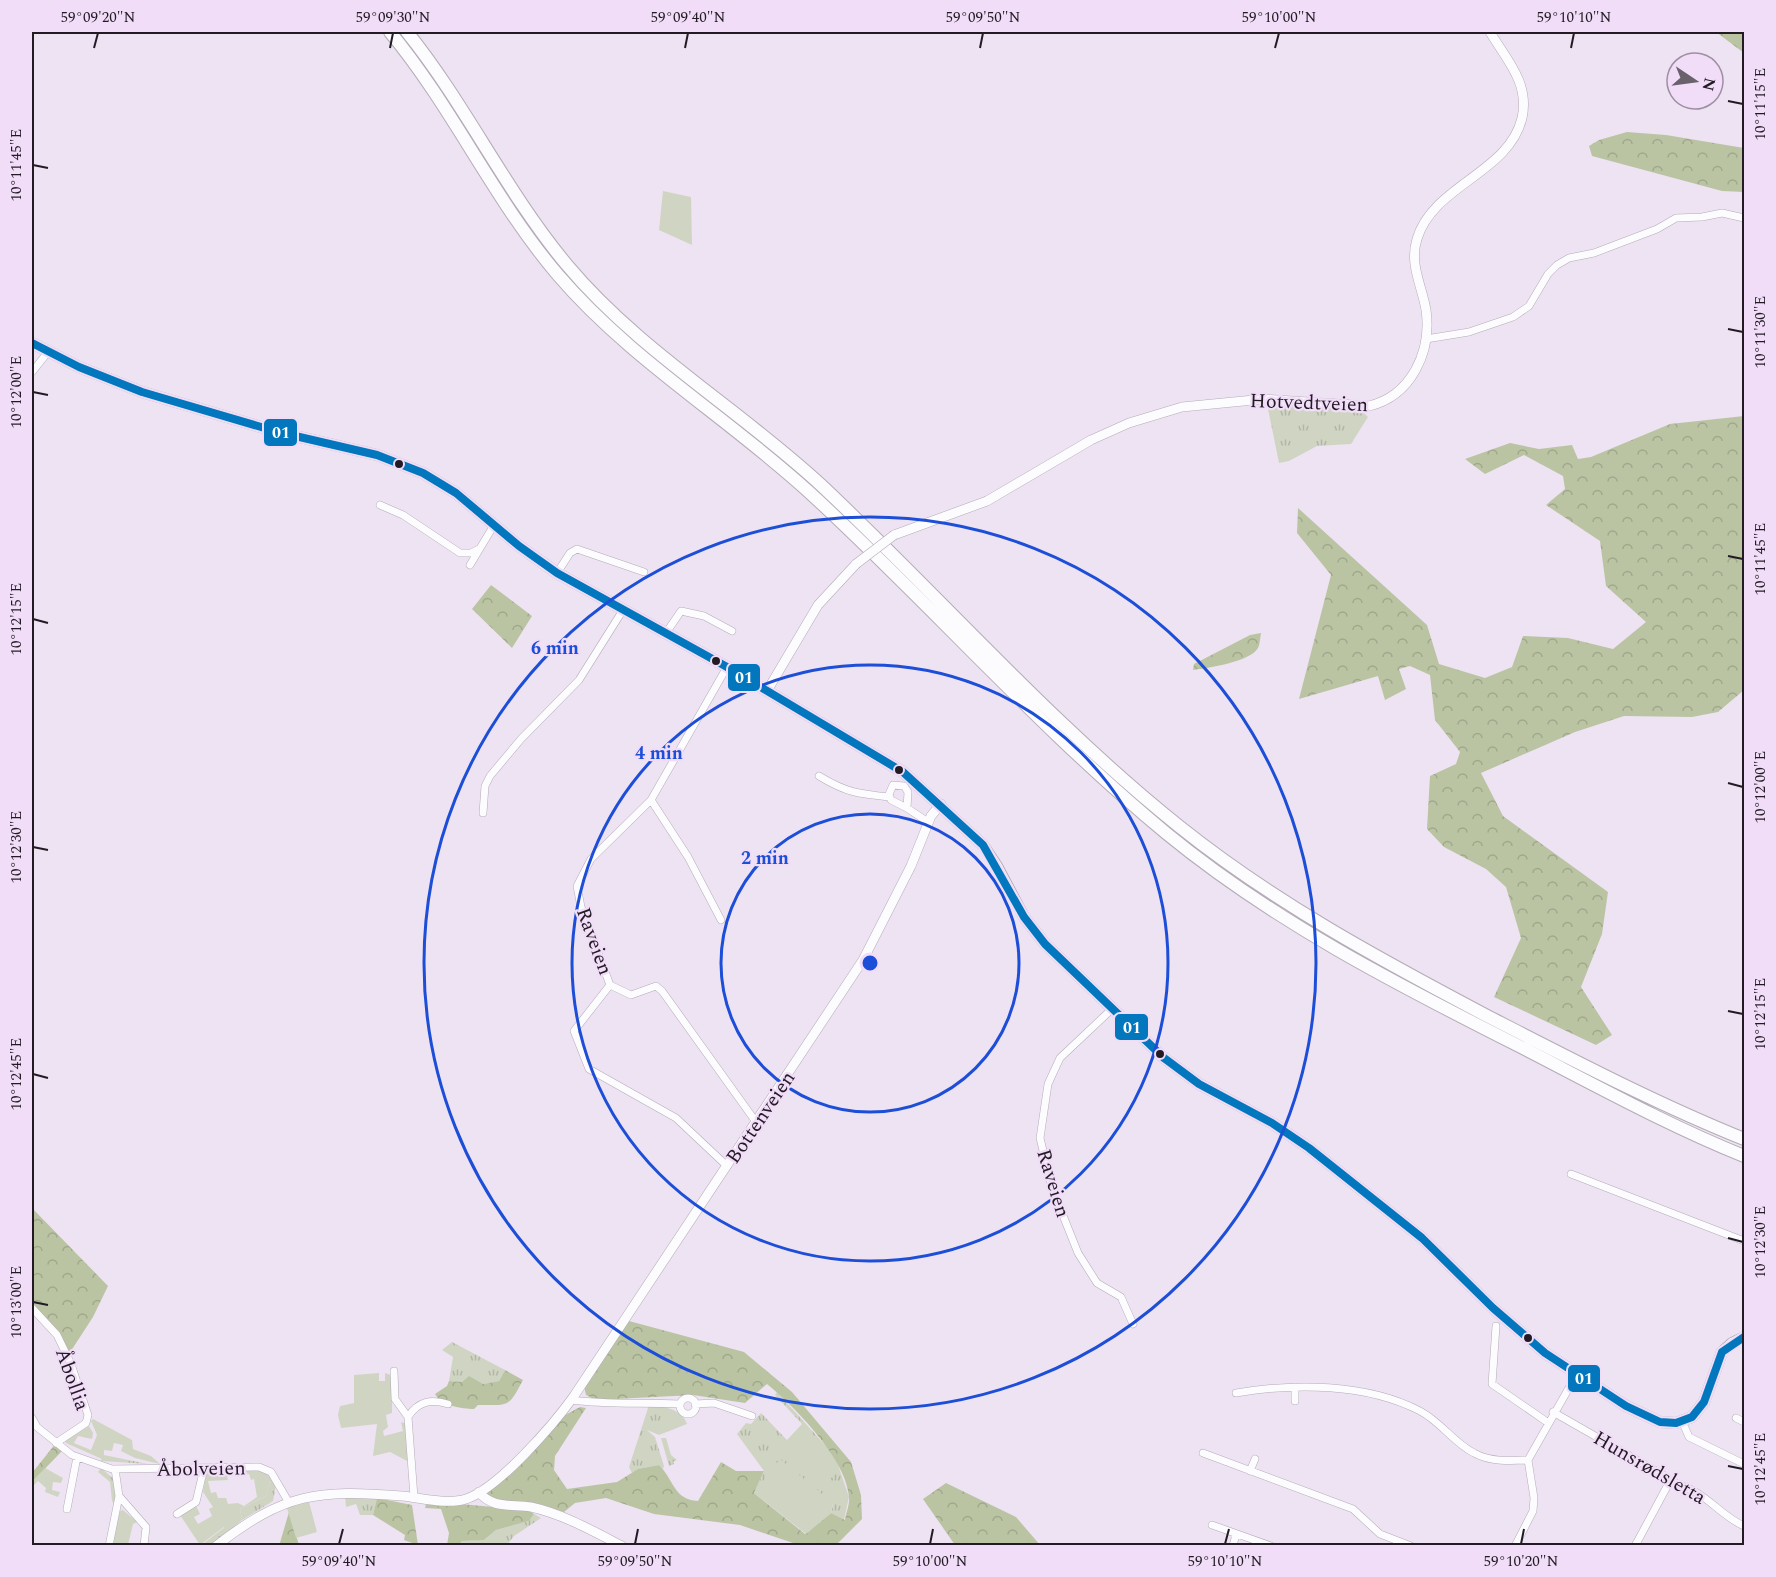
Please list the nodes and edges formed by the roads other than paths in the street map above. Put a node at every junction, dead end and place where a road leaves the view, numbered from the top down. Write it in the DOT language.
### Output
graph roads {
  1 [pos="390,32"];
  2 [pos="407,32"];
  3 [pos="1490,32"];
  4 [pos="1744,218"];
  5 [pos="1426,339"];
  6 [pos="32,343"];
  7 [pos="48,352"];
  8 [pos="32,372"];
  9 [pos="380,505"];
  10 [pos="494,525"];
  11 [pos="479,549"];
  12 [pos="471,565"];
  13 [pos="644,572"];
  14 [pos="557,573"];
  15 [pos="623,610"];
  16 [pos="732,631"];
  17 [pos="666,633"];
  18 [pos="727,667"];
  19 [pos="767,691"];
  20 [pos="819,776"];
  21 [pos="890,797"];
  22 [pos="651,800"];
  23 [pos="941,804"];
  24 [pos="907,808"];
  25 [pos="483,813"];
  26 [pos="928,822"];
  27 [pos="721,920"];
  28 [pos="610,985"];
  29 [pos="1113,1008"];
  30 [pos="756,1122"];
  31 [pos="1744,1139"];
  32 [pos="1744,1156"];
  33 [pos="727,1166"];
  34 [pos="1570,1174"];
  35 [pos="1744,1241"];
  36 [pos="32,1308"];
  37 [pos="1134,1324"];
  38 [pos="1496,1326"];
  39 [pos="1744,1337"];
  40 [pos="394,1371"];
  41 [pos="1577,1372"];
  42 [pos="1295,1387"];
  43 [pos="1236,1393"];
  44 [pos="571,1400"];
  45 [pos="1295,1401"];
  46 [pos="448,1404"];
  47 [pos="680,1404"];
  48 [pos="695,1404"];
  49 [pos="1553,1412"];
  50 [pos="752,1416"];
  51 [pos="408,1417"];
  52 [pos="32,1418"];
  53 [pos="1736,1418"];
  54 [pos="1682,1421"];
  55 [pos="1547,1422"];
  56 [pos="1744,1422"];
  57 [pos="56,1443"];
  58 [pos="1203,1453"];
  59 [pos="77,1457"];
  60 [pos="1254,1459"];
  61 [pos="1528,1460"];
  62 [pos="1744,1464"];
  63 [pos="204,1468"];
  64 [pos="115,1469"];
  65 [pos="1250,1471"];
  66 [pos="1670,1481"];
  67 [pos="479,1492"];
  68 [pos="119,1496"];
  69 [pos="414,1497"];
  70 [pos="285,1502"];
  71 [pos="67,1509"];
  72 [pos="177,1514"];
  73 [pos="1212,1525"];
  74 [pos="1744,1526"];
  75 [pos="1236,1534"];
  76 [pos="109,1545"];
  77 [pos="144,1545"];
  78 [pos="216,1545"];
  79 [pos="622,1545"];
  80 [pos="1233,1545"];
  81 [pos="1271,1545"];
  82 [pos="1412,1545"];
  83 [pos="1515,1545"];
  84 [pos="1635,1545"];
  1 -- 32 [label="highway"];
  2 -- 31 [label="highway"];
  3 -- 5 [label="main road, Hotvedtveien"];
  4 -- 5 [label="street"];
  5 -- 19 [label="main road, Hotvedtveien, bridge"];
  6 -- 7 [label="main road"];
  7 -- 8 [label="street"];
  7 -- 10 [label="main road"];
  9 -- 11 [label="street"];
  10 -- 11 [label="street"];
  10 -- 14 [label="main road"];
  11 -- 12 [label="street"];
  13 -- 14 [label="street"];
  14 -- 15 [label="main road"];
  15 -- 17 [label="main road"];
  15 -- 25 [label="street"];
  16 -- 17 [label="street"];
  17 -- 18 [label="main road"];
  18 -- 19 [label="main road"];
  18 -- 22 [label="street, Raveien"];
  19 -- 23 [label="main road"];
  20 -- 21 [label="street"];
  21 -- 24 [label="street"];
  21 -- 24 [label="street"];
  22 -- 27 [label="street"];
  22 -- 28 [label="street, Raveien"];
  23 -- 26 [label="main road, Bottenveien"];
  23 -- 29 [label="main road"];
  24 -- 26 [label="street"];
  26 -- 30 [label="main road, Bottenveien"];
  28 -- 30 [label="street"];
  28 -- 33 [label="street, Raveien"];
  29 -- 37 [label="street, Raveien"];
  29 -- 41 [label="main road"];
  30 -- 33 [label="main road, Bottenveien"];
  33 -- 44 [label="main road, Bottenveien"];
  34 -- 35 [label="street"];
  36 -- 57 [label="street, Åbollia"];
  38 -- 55 [label="street"];
  39 -- 54 [label="main road"];
  40 -- 51 [label="street"];
  41 -- 49 [label="street"];
  41 -- 54 [label="main road"];
  42 -- 43 [label="street"];
  42 -- 45 [label="street"];
  42 -- 61 [label="street"];
  44 -- 47 [label="street"];
  44 -- 67 [label="main road, Bottenveien"];
  46 -- 51 [label="street"];
  47 -- 48 [label="street"];
  47 -- 48 [label="street"];
  48 -- 50 [label="street"];
  49 -- 55 [label="street"];
  49 -- 66 [label="street, Hunsrødsletta"];
  51 -- 69 [label="street"];
  52 -- 57 [label="street, Åbolveien"];
  53 -- 56 [label="street"];
  54 -- 62 [label="street"];
  55 -- 61 [label="street"];
  57 -- 59 [label="street, Åbolveien"];
  58 -- 65 [label="street"];
  59 -- 64 [label="street, Åbolveien"];
  59 -- 71 [label="street"];
  60 -- 65 [label="street"];
  61 -- 83 [label="street"];
  63 -- 64 [label="street, Åbolveien"];
  63 -- 70 [label="street, Åbolveien"];
  63 -- 72 [label="street"];
  64 -- 68 [label="street"];
  65 -- 82 [label="street"];
  66 -- 74 [label="street, Hunsrødsletta"];
  66 -- 84 [label="street"];
  67 -- 69 [label="main road"];
  67 -- 79 [label="main road"];
  68 -- 76 [label="street"];
  68 -- 77 [label="street"];
  69 -- 70 [label="main road"];
  70 -- 78 [label="main road"];
  73 -- 75 [label="street"];
  75 -- 80 [label="street"];
  75 -- 81 [label="street"];
}
